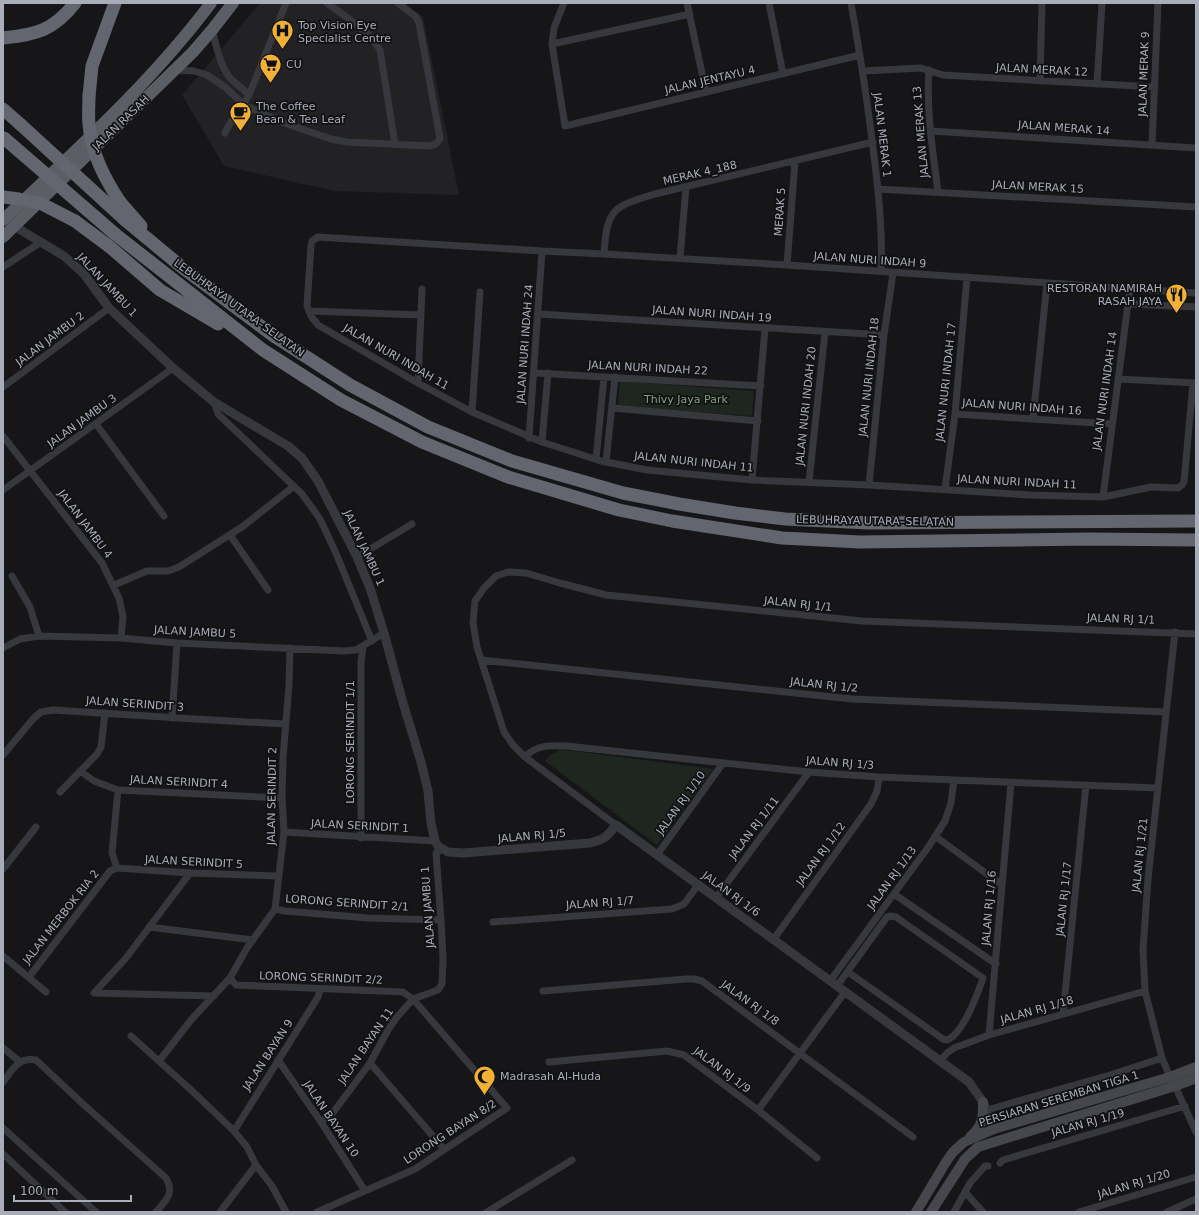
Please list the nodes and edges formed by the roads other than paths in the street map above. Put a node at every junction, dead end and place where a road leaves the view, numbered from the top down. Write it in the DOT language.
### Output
graph roads {
  1 [pos="75,3"];
  2 [pos="115,3"];
  3 [pos="211,3"];
  4 [pos="233,3"];
  5 [pos="286,3"];
  6 [pos="327,3"];
  7 [pos="398,3"];
  8 [pos="564,3"];
  9 [pos="687,3"];
  10 [pos="769,3"];
  11 [pos="851,3"];
  12 [pos="1042,3"];
  13 [pos="1102,3"];
  14 [pos="1158,3"];
  15 [pos="690,14"];
  16 [pos="212,30"];
  17 [pos="3,38"];
  18 [pos="552,44"];
  19 [pos="860,55"];
  20 [pos="176,70"];
  21 [pos="929,70"];
  22 [pos="863,71"];
  23 [pos="783,74"];
  24 [pos="1040,81"];
  25 [pos="1097,84"];
  26 [pos="1155,87"];
  27 [pos="706,92"];
  28 [pos="249,95"];
  29 [pos="244,105"];
  30 [pos="3,109"];
  31 [pos="930,131"];
  32 [pos="225,133"];
  33 [pos="4,138"];
  34 [pos="873,142"];
  35 [pos="395,144"];
  36 [pos="1152,145"];
  37 [pos="1196,148"];
  38 [pos="795,162"];
  39 [pos="686,187"];
  40 [pos="878,189"];
  41 [pos="938,192"];
  42 [pos="3,197"];
  43 [pos="1196,207"];
  44 [pos="3,220"];
  45 [pos="14,226"];
  46 [pos="3,237"];
  47 [pos="41,242"];
  48 [pos="542,251"];
  49 [pos="604,254"];
  50 [pos="680,258"];
  51 [pos="787,265"];
  52 [pos="3,267"];
  53 [pos="183,268"];
  54 [pos="881,271"];
  55 [pos="893,273"];
  56 [pos="968,277"];
  57 [pos="1047,283"];
  58 [pos="1130,288"];
  59 [pos="422,289"];
  60 [pos="480,292"];
  61 [pos="1196,293"];
  62 [pos="1128,304"];
  63 [pos="1196,307"];
  64 [pos="109,308"];
  65 [pos="309,311"];
  66 [pos="538,314"];
  67 [pos="421,315"];
  68 [pos="765,328"];
  69 [pos="825,332"];
  70 [pos="884,335"];
  71 [pos="263,350"];
  72 [pos="173,368"];
  73 [pos="535,372"];
  74 [pos="548,373"];
  75 [pos="604,376"];
  76 [pos="615,377"];
  77 [pos="1118,379"];
  78 [pos="418,383"];
  79 [pos="1194,383"];
  80 [pos="760,386"];
  81 [pos="3,387"];
  82 [pos="214,402"];
  83 [pos="612,408"];
  84 [pos="472,412"];
  85 [pos="955,414"];
  86 [pos="1032,418"];
  87 [pos="758,421"];
  88 [pos="96,424"];
  89 [pos="1112,424"];
  90 [pos="3,436"];
  91 [pos="529,438"];
  92 [pos="542,442"];
  93 [pos="596,459"];
  94 [pos="606,462"];
  95 [pos="30,471"];
  96 [pos="752,480"];
  97 [pos="809,482"];
  98 [pos="869,485"];
  99 [pos="294,486"];
  100 [pos="945,489"];
  101 [pos="3,490"];
  102 [pos="1103,497"];
  103 [pos="164,516"];
  104 [pos="1196,521"];
  105 [pos="412,524"];
  106 [pos="230,535"];
  107 [pos="1196,540"];
  108 [pos="357,557"];
  109 [pos="12,576"];
  110 [pos="114,585"];
  111 [pos="268,590"];
  112 [pos="1175,632"];
  113 [pos="384,633"];
  114 [pos="1196,634"];
  115 [pos="39,636"];
  116 [pos="121,638"];
  117 [pos="372,641"];
  118 [pos="177,643"];
  119 [pos="363,646"];
  120 [pos="3,648"];
  121 [pos="290,648"];
  122 [pos="481,660"];
  123 [pos="1166,712"];
  124 [pos="105,713"];
  125 [pos="172,718"];
  126 [pos="285,724"];
  127 [pos="3,755"];
  128 [pos="524,756"];
  129 [pos="724,763"];
  130 [pos="80,771"];
  131 [pos="809,772"];
  132 [pos="879,777"];
  133 [pos="954,780"];
  134 [pos="1011,783"];
  135 [pos="1086,785"];
  136 [pos="1158,788"];
  137 [pos="118,790"];
  138 [pos="60,792"];
  139 [pos="282,798"];
  140 [pos="616,825"];
  141 [pos="36,827"];
  142 [pos="284,832"];
  143 [pos="935,836"];
  144 [pos="361,838"];
  145 [pos="435,841"];
  146 [pos="442,849"];
  147 [pos="657,855"];
  148 [pos="3,869"];
  149 [pos="113,870"];
  150 [pos="190,874"];
  151 [pos="278,876"];
  152 [pos="698,885"];
  153 [pos="1002,885"];
  154 [pos="894,894"];
  155 [pos="716,898"];
  156 [pos="275,909"];
  157 [pos="441,920"];
  158 [pos="493,922"];
  159 [pos="149,927"];
  160 [pos="253,940"];
  161 [pos="773,940"];
  162 [pos="3,956"];
  163 [pos="996,964"];
  164 [pos="848,972"];
  165 [pos="29,977"];
  166 [pos="230,978"];
  167 [pos="984,978"];
  168 [pos="994,981"];
  169 [pos="834,984"];
  170 [pos="320,990"];
  171 [pos="543,991"];
  172 [pos="1145,991"];
  173 [pos="46,992"];
  174 [pos="845,992"];
  175 [pos="214,996"];
  176 [pos="413,999"];
  177 [pos="1063,1014"];
  178 [pos="989,1035"];
  179 [pos="131,1036"];
  180 [pos="947,1040"];
  181 [pos="5,1050"];
  182 [pos="949,1050"];
  183 [pos="800,1054"];
  184 [pos="1162,1058"];
  185 [pos="278,1060"];
  186 [pos="19,1061"];
  187 [pos="940,1061"];
  188 [pos="159,1062"];
  189 [pos="548,1062"];
  190 [pos="370,1063"];
  191 [pos="1196,1067"];
  192 [pos="1196,1078"];
  193 [pos="3,1082"];
  194 [pos="1173,1082"];
  195 [pos="985,1106"];
  196 [pos="1185,1106"];
  197 [pos="758,1110"];
  198 [pos="321,1122"];
  199 [pos="3,1128"];
  200 [pos="994,1129"];
  201 [pos="234,1131"];
  202 [pos="1196,1132"];
  203 [pos="913,1137"];
  204 [pos="997,1140"];
  205 [pos="964,1142"];
  206 [pos="444,1149"];
  207 [pos="3,1154"];
  208 [pos="817,1158"];
  209 [pos="572,1160"];
  210 [pos="1000,1163"];
  211 [pos="256,1165"];
  212 [pos="988,1166"];
  213 [pos="1196,1177"];
  214 [pos="365,1191"];
  215 [pos="966,1193"];
  216 [pos="1196,1199"];
  217 [pos="1098,1210"];
  218 [pos="65,1212"];
  219 [pos="96,1212"];
  220 [pos="156,1212"];
  221 [pos="220,1212"];
  222 [pos="286,1212"];
  223 [pos="318,1212"];
  224 [pos="487,1212"];
  225 [pos="916,1212"];
  226 [pos="931,1212"];
  227 [pos="954,1212"];
  228 [pos="983,1212"];
  229 [pos="1079,1212"];
  230 [pos="1167,1212"];
  1 -- 17 [label="highway"];
  2 -- 53 [label="highway, bridge"];
  3 -- 44 [label="highway, JALAN RASAH"];
  4 -- 16 [label="highway, JALAN RASAH"];
  5 -- 28 [label="street"];
  6 -- 35 [label="street"];
  7 -- 35 [label="street"];
  8 -- 18 [label="street"];
  9 -- 15 [label="street"];
  10 -- 23 [label="street"];
  11 -- 19 [label="street, JALAN MERAK 1"];
  12 -- 24 [label="street"];
  13 -- 25 [label="street"];
  14 -- 26 [label="street, JALAN MERAK 9"];
  15 -- 18 [label="street"];
  15 -- 27 [label="street"];
  16 -- 20 [label="highway, JALAN RASAH"];
  16 -- 28 [label="street"];
  18 -- 27 [label="street, JALAN JENTAYU 4"];
  19 -- 22 [label="street, JALAN MERAK 1"];
  19 -- 23 [label="street, JALAN JENTAYU 4"];
  20 -- 29 [label="street"];
  20 -- 45 [label="highway, JALAN RASAH"];
  21 -- 22 [label="street, JALAN MERAK 12"];
  21 -- 24 [label="street, JALAN MERAK 12"];
  21 -- 31 [label="street, JALAN MERAK 13"];
  22 -- 34 [label="street, JALAN MERAK 1"];
  23 -- 27 [label="street, JALAN JENTAYU 4"];
  24 -- 25 [label="street, JALAN MERAK 12"];
  25 -- 26 [label="street, JALAN MERAK 12"];
  26 -- 36 [label="street, JALAN MERAK 9"];
  28 -- 29 [label="street"];
  29 -- 32 [label="street"];
  29 -- 35 [label="street"];
  30 -- 53 [label="highway, LEBUHRAYA UTARA–SELATAN, bridge"];
  31 -- 36 [label="street, JALAN MERAK 14"];
  31 -- 41 [label="street, JALAN MERAK 13"];
  33 -- 71 [label="highway, LEBUHRAYA UTARA–SELATAN, bridge"];
  34 -- 38 [label="street, MERAK 4_188"];
  34 -- 40 [label="street, JALAN MERAK 1"];
  36 -- 37 [label="street, JALAN MERAK 14"];
  38 -- 39 [label="street, MERAK 4_188"];
  38 -- 51 [label="street, MERAK 5"];
  39 -- 49 [label="street, MERAK 4_188"];
  39 -- 50 [label="street"];
  40 -- 41 [label="street, JALAN MERAK 15"];
  40 -- 54 [label="street, JALAN MERAK 1"];
  41 -- 43 [label="street, JALAN MERAK 15"];
  42 -- 71 [label="highway, bridge"];
  45 -- 46 [label="highway, JALAN RASAH"];
  45 -- 47 [label="street, JALAN JAMBU 1"];
  47 -- 52 [label="street"];
  47 -- 64 [label="street, JALAN JAMBU 1"];
  48 -- 49 [label="street, JALAN NURI INDAH 9"];
  48 -- 65 [label="street, JALAN NURI INDAH 9"];
  48 -- 66 [label="street, JALAN NURI INDAH 24"];
  49 -- 50 [label="street, JALAN NURI INDAH 9"];
  50 -- 51 [label="street, JALAN NURI INDAH 9"];
  51 -- 54 [label="street, JALAN NURI INDAH 9"];
  53 -- 104 [label="highway, LEBUHRAYA UTARA–SELATAN"];
  54 -- 55 [label="street, JALAN NURI INDAH 9"];
  55 -- 56 [label="street, JALAN NURI INDAH 9"];
  55 -- 70 [label="street, JALAN NURI INDAH 18"];
  56 -- 57 [label="street, JALAN NURI INDAH 9"];
  56 -- 85 [label="street, JALAN NURI INDAH 17"];
  57 -- 58 [label="street, JALAN NURI INDAH 9"];
  57 -- 86 [label="street"];
  58 -- 61 [label="street, JALAN NURI INDAH 9"];
  58 -- 62 [label="street, JALAN NURI INDAH 14"];
  59 -- 67 [label="street"];
  60 -- 84 [label="street"];
  62 -- 63 [label="street"];
  62 -- 77 [label="street, JALAN NURI INDAH 14"];
  64 -- 72 [label="street, JALAN JAMBU 1"];
  64 -- 81 [label="street, JALAN JAMBU 2"];
  65 -- 67 [label="street"];
  65 -- 78 [label="street, JALAN NURI INDAH 11"];
  66 -- 68 [label="street, JALAN NURI INDAH 19"];
  66 -- 73 [label="street, JALAN NURI INDAH 24"];
  67 -- 78 [label="street"];
  68 -- 69 [label="street, JALAN NURI INDAH 19"];
  68 -- 80 [label="street"];
  69 -- 70 [label="street, JALAN NURI INDAH 19"];
  69 -- 97 [label="street, JALAN NURI INDAH 20"];
  70 -- 98 [label="street, JALAN NURI INDAH 18"];
  71 -- 107 [label="highway, LEBUHRAYA UTARA–SELATAN"];
  72 -- 82 [label="street, JALAN JAMBU 1"];
  72 -- 88 [label="street, JALAN JAMBU 3"];
  73 -- 74 [label="street, JALAN NURI INDAH 22"];
  73 -- 91 [label="street, JALAN NURI INDAH 24"];
  74 -- 75 [label="street, JALAN NURI INDAH 22"];
  74 -- 92 [label="street"];
  75 -- 76 [label="street, JALAN NURI INDAH 22"];
  75 -- 93 [label="street"];
  76 -- 80 [label="street, JALAN NURI INDAH 22"];
  76 -- 83 [label="street"];
  77 -- 79 [label="street"];
  77 -- 89 [label="street, JALAN NURI INDAH 14"];
  78 -- 84 [label="street, JALAN NURI INDAH 11"];
  79 -- 102 [label="street, JALAN NURI INDAH 11"];
  80 -- 87 [label="street"];
  82 -- 99 [label="street"];
  82 -- 108 [label="street, JALAN JAMBU 1"];
  83 -- 87 [label="street"];
  83 -- 94 [label="street"];
  84 -- 91 [label="street, JALAN NURI INDAH 11"];
  85 -- 86 [label="street, JALAN NURI INDAH 16"];
  85 -- 100 [label="street, JALAN NURI INDAH 17"];
  86 -- 89 [label="street, JALAN NURI INDAH 16"];
  87 -- 96 [label="street"];
  88 -- 95 [label="street, JALAN JAMBU 3"];
  88 -- 103 [label="street"];
  89 -- 102 [label="street, JALAN NURI INDAH 14"];
  90 -- 95 [label="street, JALAN JAMBU 4"];
  91 -- 92 [label="street, JALAN NURI INDAH 11"];
  92 -- 93 [label="street, JALAN NURI INDAH 11"];
  93 -- 94 [label="street, JALAN NURI INDAH 11"];
  94 -- 96 [label="street, JALAN NURI INDAH 11"];
  95 -- 101 [label="street, JALAN JAMBU 3"];
  95 -- 110 [label="street, JALAN JAMBU 4"];
  96 -- 97 [label="street, JALAN NURI INDAH 11"];
  97 -- 98 [label="street, JALAN NURI INDAH 11"];
  98 -- 100 [label="street, JALAN NURI INDAH 11"];
  99 -- 106 [label="street"];
  99 -- 117 [label="street"];
  100 -- 102 [label="street, JALAN NURI INDAH 11"];
  105 -- 108 [label="street"];
  106 -- 110 [label="street"];
  106 -- 111 [label="street"];
  108 -- 113 [label="street, JALAN JAMBU 1"];
  109 -- 115 [label="street"];
  110 -- 116 [label="street, JALAN JAMBU 4"];
  112 -- 114 [label="street, JALAN RJ 1/1"];
  112 -- 122 [label="street, JALAN RJ 1/1"];
  112 -- 123 [label="street, JALAN RJ 1/21"];
  113 -- 117 [label="street, JALAN JAMBU 5"];
  113 -- 145 [label="street, JALAN JAMBU 1"];
  115 -- 116 [label="street, JALAN JAMBU 5"];
  115 -- 120 [label="street, JALAN JAMBU 5"];
  116 -- 118 [label="street, JALAN JAMBU 5"];
  117 -- 119 [label="street, JALAN JAMBU 5"];
  118 -- 121 [label="street, JALAN JAMBU 5"];
  118 -- 125 [label="street"];
  119 -- 121 [label="street, JALAN JAMBU 5"];
  119 -- 144 [label="street, LORONG SERINDIT 1/1"];
  121 -- 126 [label="street, JALAN SERINDIT 2"];
  122 -- 123 [label="street, JALAN RJ 1/2"];
  122 -- 128 [label="street, JALAN RJ 1/6"];
  123 -- 136 [label="street, JALAN RJ 1/21"];
  124 -- 125 [label="street, JALAN SERINDIT 3"];
  124 -- 127 [label="street, JALAN SERINDIT 3"];
  124 -- 130 [label="street"];
  125 -- 126 [label="street, JALAN SERINDIT 3"];
  126 -- 139 [label="street, JALAN SERINDIT 2"];
  128 -- 129 [label="street, JALAN RJ 1/3"];
  128 -- 140 [label="street, JALAN RJ 1/6"];
  129 -- 131 [label="street, JALAN RJ 1/3"];
  129 -- 147 [label="street, JALAN RJ 1/10"];
  130 -- 137 [label="street, JALAN SERINDIT 4"];
  130 -- 138 [label="street"];
  131 -- 132 [label="street, JALAN RJ 1/3"];
  131 -- 155 [label="street, JALAN RJ 1/11"];
  132 -- 133 [label="street, JALAN RJ 1/3"];
  132 -- 161 [label="street, JALAN RJ 1/12"];
  133 -- 134 [label="street, JALAN RJ 1/3"];
  133 -- 143 [label="street, JALAN RJ 1/13"];
  134 -- 135 [label="street, JALAN RJ 1/3"];
  134 -- 153 [label="street, JALAN RJ 1/16"];
  135 -- 136 [label="street, JALAN RJ 1/3"];
  135 -- 177 [label="street, JALAN RJ 1/17"];
  136 -- 172 [label="street, JALAN RJ 1/21"];
  137 -- 139 [label="street, JALAN SERINDIT 4"];
  137 -- 149 [label="street"];
  139 -- 142 [label="street, JALAN SERINDIT 2"];
  140 -- 146 [label="street, JALAN RJ 1/5"];
  140 -- 147 [label="street, JALAN RJ 1/6"];
  141 -- 148 [label="street"];
  142 -- 144 [label="street, JALAN SERINDIT 1"];
  142 -- 151 [label="street, JALAN SERINDIT 2"];
  143 -- 153 [label="street"];
  143 -- 154 [label="street, JALAN RJ 1/13"];
  144 -- 145 [label="street, JALAN SERINDIT 1"];
  145 -- 146 [label="street, JALAN JAMBU 1"];
  146 -- 157 [label="street, JALAN JAMBU 1"];
  147 -- 152 [label="street, JALAN RJ 1/6"];
  149 -- 150 [label="street, JALAN SERINDIT 5"];
  149 -- 165 [label="street, JALAN MERBOK RIA 2"];
  150 -- 151 [label="street, JALAN SERINDIT 5"];
  150 -- 159 [label="street"];
  151 -- 156 [label="street, JALAN SERINDIT 2"];
  152 -- 155 [label="street, JALAN RJ 1/6"];
  152 -- 158 [label="street, JALAN RJ 1/7"];
  153 -- 163 [label="street, JALAN RJ 1/16"];
  154 -- 163 [label="street"];
  154 -- 169 [label="street, JALAN RJ 1/13"];
  155 -- 161 [label="street, JALAN RJ 1/6"];
  156 -- 157 [label="street, LORONG SERINDIT 2/1"];
  156 -- 160 [label="street"];
  157 -- 176 [label="street, JALAN JAMBU 1"];
  159 -- 160 [label="street"];
  159 -- 175 [label="street"];
  160 -- 166 [label="street"];
  161 -- 169 [label="street, JALAN RJ 1/6"];
  162 -- 165 [label="street"];
  163 -- 168 [label="street, JALAN RJ 1/16"];
  164 -- 167 [label="street"];
  164 -- 169 [label="street"];
  164 -- 180 [label="street"];
  165 -- 173 [label="street"];
  166 -- 170 [label="street, LORONG SERINDIT 2/2"];
  166 -- 175 [label="street"];
  167 -- 168 [label="street"];
  167 -- 180 [label="street"];
  168 -- 178 [label="street, JALAN RJ 1/16"];
  169 -- 174 [label="street, JALAN RJ 1/6"];
  170 -- 176 [label="street, LORONG SERINDIT 2/2"];
  170 -- 185 [label="street, JALAN BAYAN 9"];
  171 -- 183 [label="street, JALAN RJ 1/8"];
  172 -- 177 [label="street, JALAN RJ 1/18"];
  172 -- 184 [label="street, JALAN RJ 1/21"];
  174 -- 183 [label="street"];
  174 -- 187 [label="street, JALAN RJ 1/6"];
  175 -- 188 [label="street"];
  176 -- 190 [label="street, JALAN BAYAN 11"];
  176 -- 206 [label="street, LORONG BAYAN 8/2"];
  177 -- 178 [label="street, JALAN RJ 1/18"];
  178 -- 182 [label="street, JALAN RJ 1/18"];
  179 -- 188 [label="street"];
  180 -- 182 [label="street"];
  181 -- 186 [label="street"];
  182 -- 187 [label="street"];
  183 -- 197 [label="street"];
  183 -- 203 [label="street, JALAN RJ 1/8"];
  184 -- 194 [label="street, JALAN RJ 1/21"];
  184 -- 195 [label="street"];
  185 -- 198 [label="street, JALAN BAYAN 10"];
  185 -- 201 [label="street, JALAN BAYAN 9"];
  186 -- 193 [label="street"];
  186 -- 220 [label="street"];
  187 -- 195 [label="street, JALAN RJ 1/6"];
  188 -- 201 [label="street"];
  189 -- 197 [label="street, JALAN RJ 1/9"];
  190 -- 198 [label="street, JALAN BAYAN 11"];
  190 -- 206 [label="street"];
  191 -- 194 [label="main road, PERSIARAN SEREMBAN TIGA 1"];
  192 -- 194 [label="main road, PERSIARAN SEREMBAN TIGA 1"];
  194 -- 196 [label="street, JALAN RJ 1/21"];
  194 -- 200 [label="main road, PERSIARAN SEREMBAN TIGA 1"];
  194 -- 204 [label="main road, PERSIARAN SEREMBAN TIGA 1"];
  195 -- 200 [label="street, JALAN RJ 1/6"];
  195 -- 205 [label="main road"];
  196 -- 202 [label="street, JALAN RJ 1/21"];
  196 -- 210 [label="street, JALAN RJ 1/19"];
  197 -- 208 [label="street, JALAN RJ 1/9"];
  198 -- 214 [label="street, JALAN BAYAN 10"];
  199 -- 219 [label="street"];
  200 -- 204 [label="main road"];
  200 -- 205 [label="main road, PERSIARAN SEREMBAN TIGA 1"];
  201 -- 211 [label="street"];
  204 -- 226 [label="main road, PERSIARAN SEREMBAN TIGA 1"];
  205 -- 225 [label="main road, PERSIARAN SEREMBAN TIGA 1"];
  206 -- 214 [label="street, LORONG BAYAN 8/2"];
  207 -- 218 [label="street"];
  209 -- 224 [label="street"];
  211 -- 221 [label="street"];
  211 -- 222 [label="street"];
  212 -- 215 [label="street"];
  213 -- 217 [label="street, JALAN RJ 1/20"];
  214 -- 223 [label="street, LORONG BAYAN 8/2"];
  215 -- 227 [label="street"];
  215 -- 228 [label="street"];
  216 -- 230 [label="street"];
  217 -- 229 [label="street, JALAN RJ 1/20"];
}
